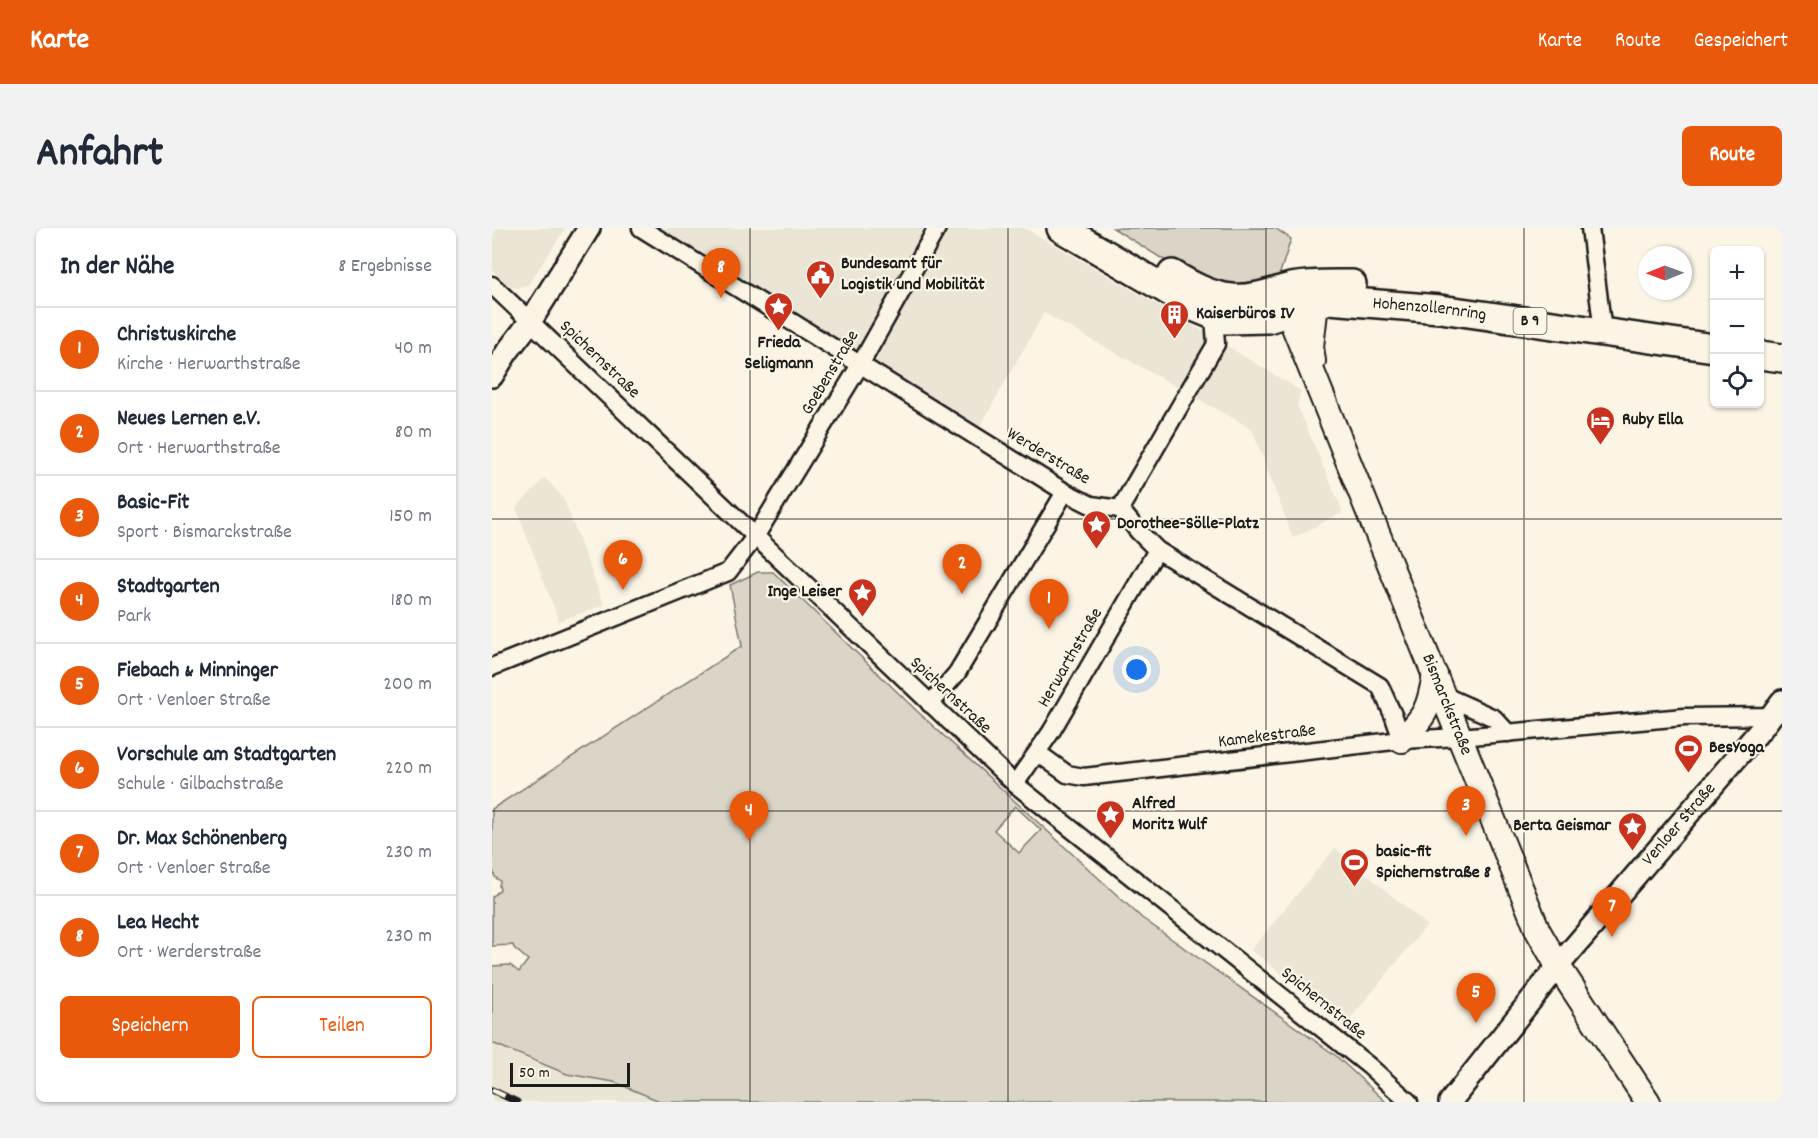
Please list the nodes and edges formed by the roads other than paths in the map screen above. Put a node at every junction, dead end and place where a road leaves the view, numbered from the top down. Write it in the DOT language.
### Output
graph roads {
  1 [pos="589,228"];
  2 [pos="641,228"];
  3 [pos="937,228"];
  4 [pos="1061,228"];
  5 [pos="1093,228"];
  6 [pos="1590,228"];
  7 [pos="492,285"];
  8 [pos="1280,303"];
  9 [pos="1316,303"];
  10 [pos="1214,317"];
  11 [pos="530,322"];
  12 [pos="1601,323"];
  13 [pos="1710,330"];
  14 [pos="1764,338"];
  15 [pos="1782,340"];
  16 [pos="1710,347"];
  17 [pos="1764,356"];
  18 [pos="1782,358"];
  19 [pos="860,365"];
  20 [pos="492,376"];
  21 [pos="1318,387"];
  22 [pos="1065,492"];
  23 [pos="1120,509"];
  24 [pos="755,537"];
  25 [pos="1157,550"];
  26 [pos="492,667"];
  27 [pos="1439,685"];
  28 [pos="930,704"];
  29 [pos="1778,709"];
  30 [pos="1508,733"];
  31 [pos="1460,737"];
  32 [pos="1402,740"];
  33 [pos="1038,753"];
  34 [pos="1015,784"];
  35 [pos="1558,966"];
  36 [pos="1409,1102"];
  37 [pos="1450,1102"];
  38 [pos="1648,1102"];
  1 -- 11 [label="street"];
  2 -- 19 [label="street, Werderstraße"];
  3 -- 19 [label="street, Goebenstraße"];
  4 -- 10 [label="main road, B 9"];
  5 -- 8 [label="main road, B 9"];
  6 -- 12 [label="street"];
  7 -- 11 [label="street, Spichernstraße"];
  8 -- 9 [label="main road, Hohenzollernring / B 9"];
  8 -- 10 [label="main road, B 9"];
  8 -- 12 [label="main road, Hohenzollernring / B 9"];
  8 -- 21 [label="main road"];
  9 -- 12 [label="main road, Hohenzollernring / B 9"];
  9 -- 21 [label="main road"];
  10 -- 23 [label="street"];
  11 -- 20 [label="street"];
  11 -- 24 [label="street, Spichernstraße"];
  12 -- 13 [label="main road, Hohenzollernring / B 9"];
  12 -- 16 [label="main road, Hohenzollernring / B 9"];
  14 -- 15 [label="main road"];
  17 -- 18 [label="main road"];
  19 -- 22 [label="street, Werderstraße"];
  19 -- 24 [label="street, Goebenstraße"];
  21 -- 27 [label="main road, Bismarckstraße"];
  22 -- 23 [label="street, Werderstraße"];
  22 -- 28 [label="street"];
  23 -- 25 [label="street"];
  24 -- 26 [label="street, Goebenstraße"];
  24 -- 28 [label="street, Spichernstraße"];
  25 -- 32 [label="street"];
  25 -- 33 [label="street, Herwarthstraße"];
  27 -- 30 [label="street"];
  27 -- 31 [label="main road, Bismarckstraße"];
  27 -- 32 [label="main road"];
  28 -- 34 [label="street, Spichernstraße"];
  29 -- 30 [label="street, Kamekestraße"];
  29 -- 35 [label="street, Venloer Straße"];
  30 -- 31 [label="street, Kamekestraße"];
  31 -- 32 [label="street, Kamekestraße"];
  31 -- 35 [label="main road, Bismarckstraße"];
  32 -- 33 [label="street, Kamekestraße"];
  33 -- 34 [label="street, Herwarthstraße"];
  34 -- 36 [label="street, Spichernstraße"];
  35 -- 37 [label="street, Venloer Straße"];
  35 -- 38 [label="main road, Bismarckstraße"];
}
